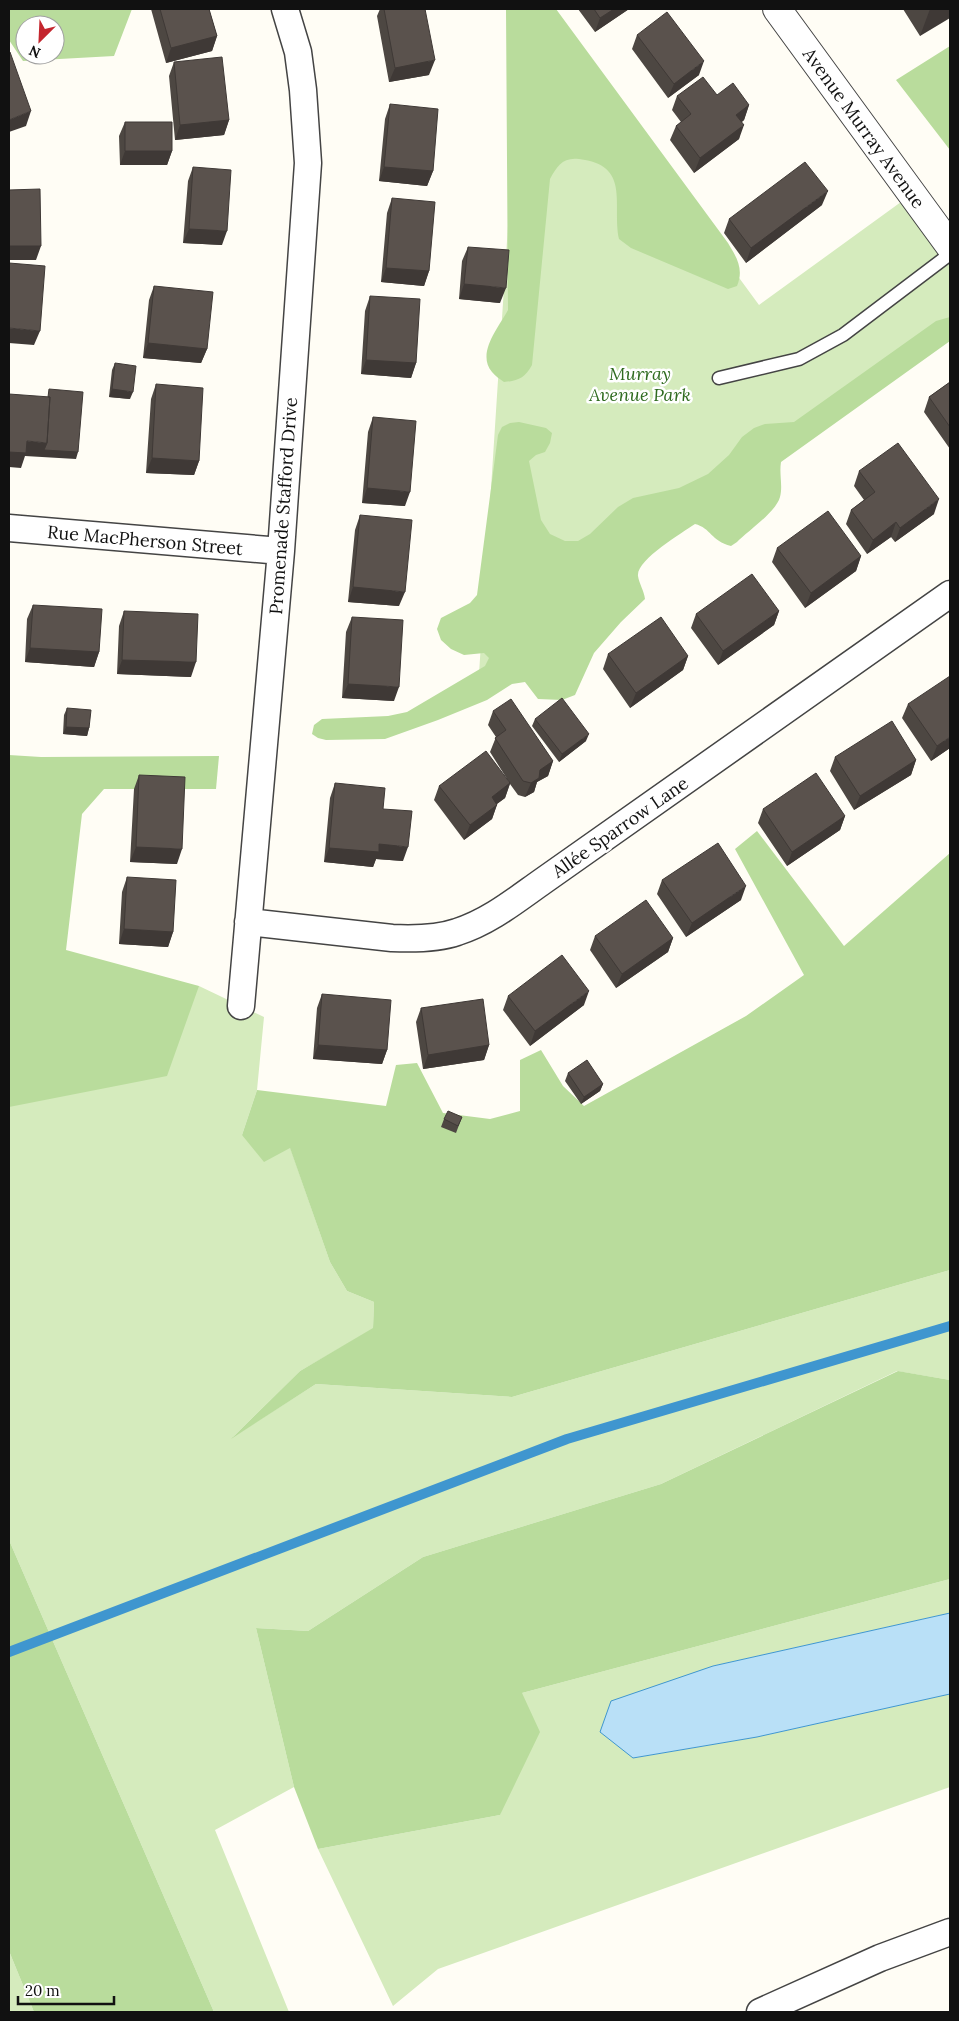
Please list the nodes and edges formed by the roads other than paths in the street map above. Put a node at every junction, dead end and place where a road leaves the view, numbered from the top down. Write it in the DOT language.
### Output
graph roads {
  1 [pos="285,9"];
  2 [pos="777,9"];
  3 [pos="950,246"];
  4 [pos="950,254"];
  5 [pos="719,378"];
  6 [pos="9,528"];
  7 [pos="281,551"];
  8 [pos="950,594"];
  9 [pos="248,922"];
  10 [pos="240,1006"];
  11 [pos="950,1932"];
  12 [pos="760,2012"];
  1 -- 7 [label="street, Promenade Stafford Drive"];
  2 -- 3 [label="street, Avenue Murray Avenue"];
  4 -- 5 [label="lane"];
  6 -- 7 [label="street, Rue MacPherson Street"];
  7 -- 9 [label="street, Promenade Stafford Drive"];
  8 -- 9 [label="street, Allée Sparrow Lane"];
  9 -- 10 [label="street, Promenade Stafford Drive"];
  11 -- 12 [label="street"];
}
